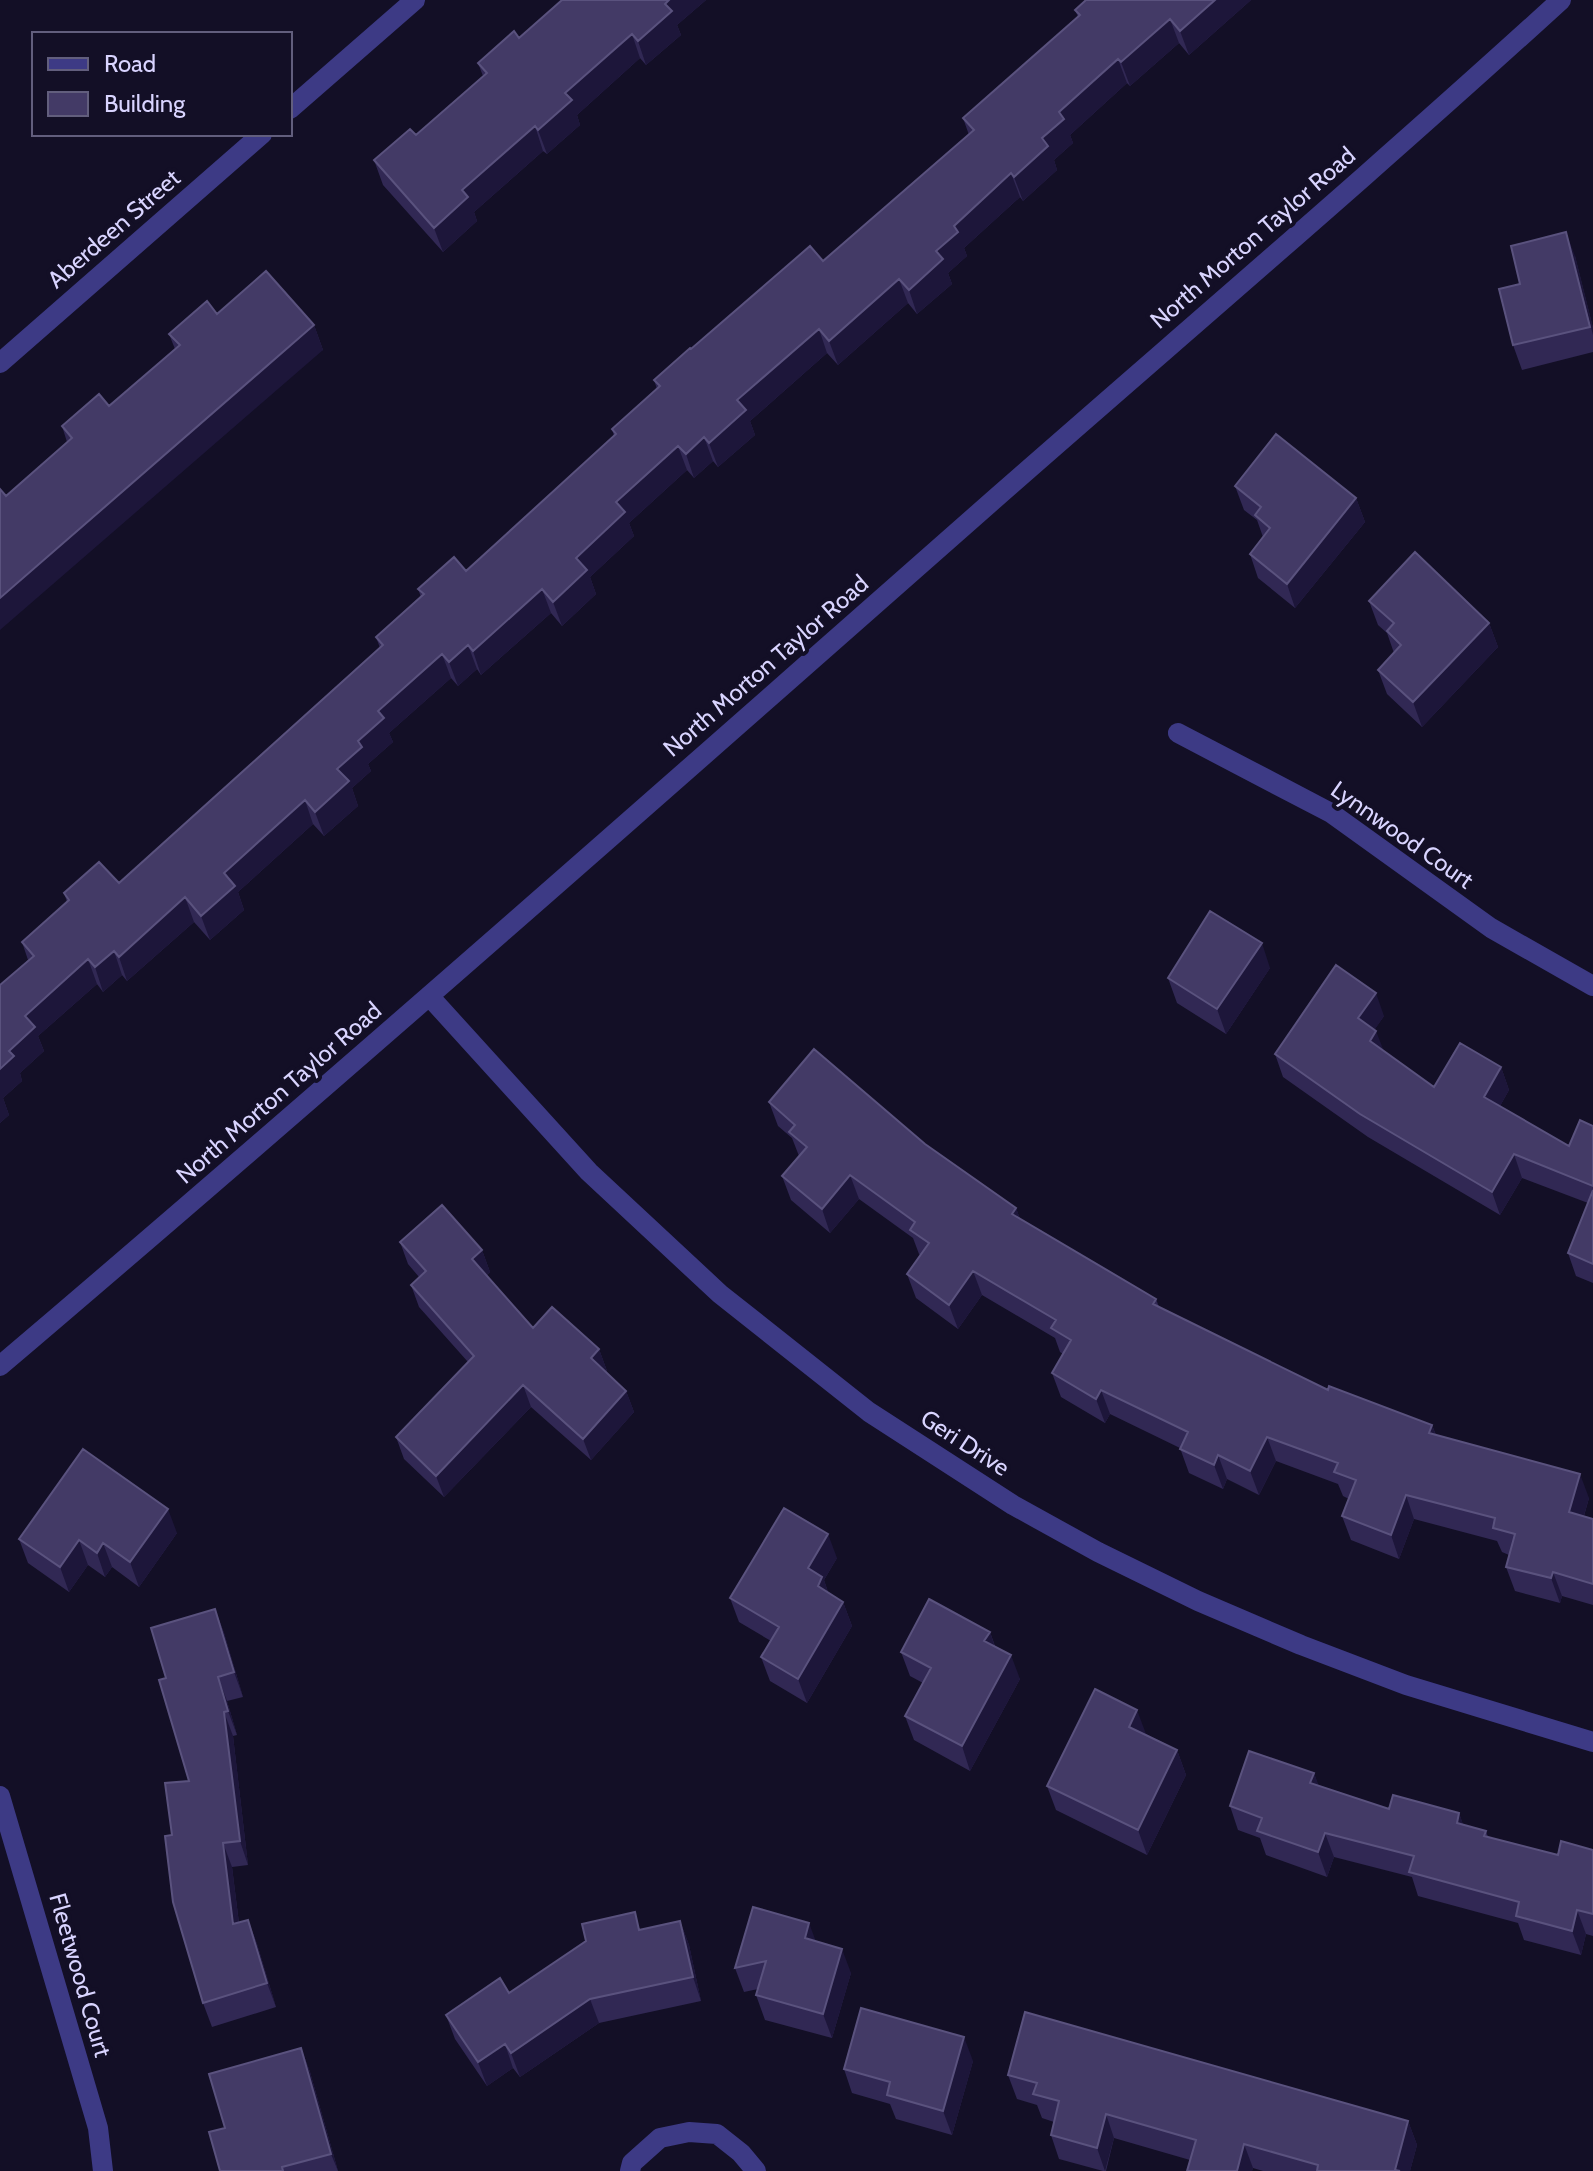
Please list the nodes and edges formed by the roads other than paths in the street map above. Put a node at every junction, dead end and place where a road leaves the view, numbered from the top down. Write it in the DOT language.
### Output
graph roads {
  1 [pos="415,0"];
  2 [pos="1561,0"];
  3 [pos="292,107"];
  4 [pos="260,136"];
  5 [pos="0,363"];
  6 [pos="1178,733"];
  7 [pos="1593,986"];
  8 [pos="430,997"];
  9 [pos="0,1366"];
  10 [pos="1593,1742"];
  11 [pos="0,1796"];
  12 [pos="103,2171"];
  13 [pos="630,2171"];
  14 [pos="756,2171"];
  1 -- 3 [label="street"];
  2 -- 8 [label="street, North Morton Taylor Road"];
  4 -- 5 [label="street, Aberdeen Street"];
  6 -- 7 [label="street, Lynnwood Court"];
  8 -- 9 [label="street, North Morton Taylor Road"];
  8 -- 10 [label="street, Geri Drive"];
  11 -- 12 [label="street, Fleetwood Court"];
  13 -- 14 [label="street"];
}
